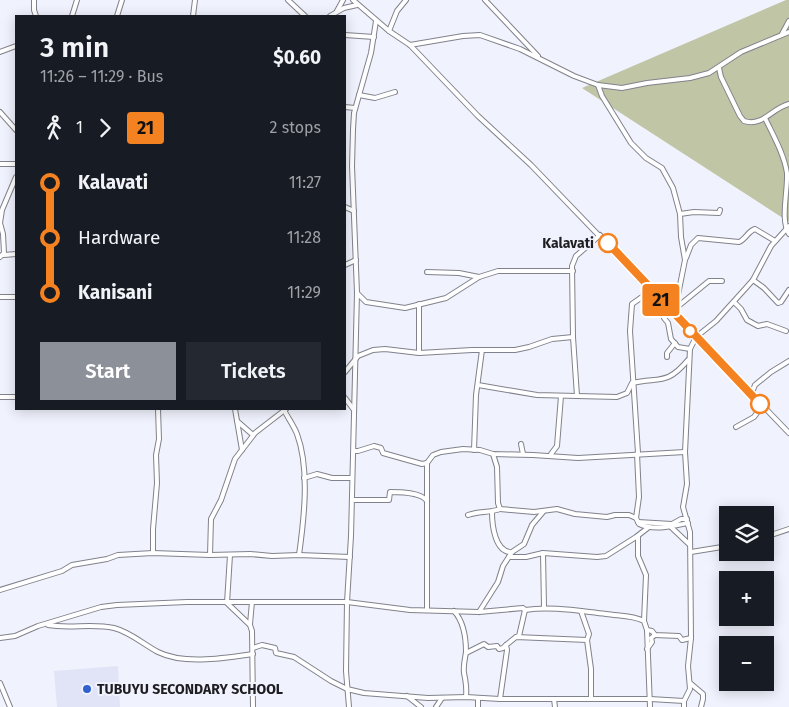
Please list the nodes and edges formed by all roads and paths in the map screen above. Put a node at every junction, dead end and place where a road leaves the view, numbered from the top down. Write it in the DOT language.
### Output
graph roads {
  1 [pos="34,0"];
  2 [pos="77,0"];
  3 [pos="122,0"];
  4 [pos="195,0"];
  5 [pos="288,0"];
  6 [pos="343,0"];
  7 [pos="353,0"];
  8 [pos="406,0"];
  9 [pos="484,0"];
  10 [pos="357,5"];
  11 [pos="337,11"];
  12 [pos="36,15"];
  13 [pos="72,15"];
  14 [pos="118,15"];
  15 [pos="192,15"];
  16 [pos="303,15"];
  17 [pos="331,15"];
  18 [pos="376,21"];
  19 [pos="789,21"];
  20 [pos="389,31"];
  21 [pos="789,32"];
  22 [pos="782,34"];
  23 [pos="346,35"];
  24 [pos="374,37"];
  25 [pos="410,45"];
  26 [pos="15,46"];
  27 [pos="0,52"];
  28 [pos="545,61"];
  29 [pos="719,68"];
  30 [pos="598,85"];
  31 [pos="395,92"];
  32 [pos="359,95"];
  33 [pos="789,104"];
  34 [pos="346,107"];
  35 [pos="355,108"];
  36 [pos="0,112"];
  37 [pos="765,118"];
  38 [pos="15,129"];
  39 [pos="0,164"];
  40 [pos="15,164"];
  41 [pos="15,179"];
  42 [pos="346,207"];
  43 [pos="720,210"];
  44 [pos="354,211"];
  45 [pos="680,214"];
  46 [pos="788,228"];
  47 [pos="789,234"];
  48 [pos="600,235"];
  49 [pos="775,241"];
  50 [pos="15,254"];
  51 [pos="2,256"];
  52 [pos="356,260"];
  53 [pos="685,260"];
  54 [pos="346,265"];
  55 [pos="573,271"];
  56 [pos="427,272"];
  57 [pos="479,277"];
  58 [pos="753,280"];
  59 [pos="722,281"];
  60 [pos="652,290"];
  61 [pos="789,290"];
  62 [pos="357,293"];
  63 [pos="15,297"];
  64 [pos="0,298"];
  65 [pos="734,302"];
  66 [pos="419,304"];
  67 [pos="676,308"];
  68 [pos="674,314"];
  69 [pos="664,318"];
  70 [pos="786,331"];
  71 [pos="573,336"];
  72 [pos="696,337"];
  73 [pos="675,343"];
  74 [pos="690,349"];
  75 [pos="482,350"];
  76 [pos="419,353"];
  77 [pos="667,357"];
  78 [pos="354,360"];
  79 [pos="688,360"];
  80 [pos="789,361"];
  81 [pos="346,371"];
  82 [pos="634,383"];
  83 [pos="478,385"];
  84 [pos="751,395"];
  85 [pos="561,396"];
  86 [pos="577,396"];
  87 [pos="0,397"];
  88 [pos="15,398"];
  89 [pos="346,399"];
  90 [pos="762,406"];
  91 [pos="158,410"];
  92 [pos="235,410"];
  93 [pos="284,410"];
  94 [pos="285,410"];
  95 [pos="354,410"];
  96 [pos="237,421"];
  97 [pos="736,427"];
  98 [pos="789,433"];
  99 [pos="253,435"];
  100 [pos="521,444"];
  101 [pos="242,450"];
  102 [pos="474,450"];
  103 [pos="354,451"];
  104 [pos="685,452"];
  105 [pos="493,454"];
  106 [pos="523,454"];
  107 [pos="551,454"];
  108 [pos="638,454"];
  109 [pos="427,462"];
  110 [pos="304,478"];
  111 [pos="351,478"];
  112 [pos="352,500"];
  113 [pos="427,501"];
  114 [pos="500,509"];
  115 [pos="492,512"];
  116 [pos="543,512"];
  117 [pos="468,515"];
  118 [pos="637,520"];
  119 [pos="687,521"];
  120 [pos="649,527"];
  121 [pos="671,527"];
  122 [pos="789,529"];
  123 [pos="774,534"];
  124 [pos="638,536"];
  125 [pos="690,545"];
  126 [pos="719,547"];
  127 [pos="512,552"];
  128 [pos="691,552"];
  129 [pos="154,553"];
  130 [pos="543,553"];
  131 [pos="299,554"];
  132 [pos="230,555"];
  133 [pos="210,556"];
  134 [pos="350,557"];
  135 [pos="509,557"];
  136 [pos="0,590"];
  137 [pos="252,602"];
  138 [pos="347,602"];
  139 [pos="227,603"];
  140 [pos="544,607"];
  141 [pos="427,610"];
  142 [pos="525,610"];
  143 [pos="454,611"];
  144 [pos="581,611"];
  145 [pos="479,612"];
  146 [pos="644,621"];
  147 [pos="46,624"];
  148 [pos="250,625"];
  149 [pos="647,630"];
  150 [pos="655,635"];
  151 [pos="516,637"];
  152 [pos="1,638"];
  153 [pos="691,638"];
  154 [pos="587,640"];
  155 [pos="506,645"];
  156 [pos="253,648"];
  157 [pos="647,649"];
  158 [pos="466,653"];
  159 [pos="253,654"];
  160 [pos="0,683"];
  161 [pos="690,683"];
  162 [pos="347,689"];
  163 [pos="407,696"];
  164 [pos="466,696"];
  165 [pos="442,698"];
  166 [pos="478,698"];
  167 [pos="591,698"];
  168 [pos="650,698"];
  169 [pos="500,699"];
  170 [pos="554,699"];
  171 [pos="684,701"];
  172 [pos="10,707"];
  173 [pos="253,707"];
  174 [pos="349,707"];
  175 [pos="421,707"];
  176 [pos="436,707"];
  177 [pos="478,707"];
  178 [pos="555,707"];
  179 [pos="650,707"];
  180 [pos="684,707"];
  181 [pos="701,707"];
  1 -- 12 [label="street"];
  2 -- 13 [label="street"];
  3 -- 14 [label="street"];
  4 -- 15 [label="street"];
  5 -- 16 [label="street"];
  6 -- 11 [label="street"];
  7 -- 10 [label="street"];
  8 -- 20 [label="street"];
  9 -- 28 [label="street"];
  10 -- 11 [label="street"];
  10 -- 18 [label="street"];
  11 -- 17 [label="street"];
  18 -- 20 [label="street"];
  18 -- 24 [label="street"];
  19 -- 22 [label="street"];
  20 -- 25 [label="street"];
  21 -- 22 [label="street"];
  22 -- 29 [label="street"];
  23 -- 24 [label="street"];
  24 -- 32 [label="street"];
  25 -- 28 [label="street"];
  25 -- 48 [label="street"];
  26 -- 27 [label="street"];
  28 -- 30 [label="street"];
  29 -- 30 [label="street"];
  29 -- 37 [label="street"];
  30 -- 45 [label="street"];
  31 -- 32 [label="street"];
  32 -- 35 [label="street"];
  33 -- 37 [label="street"];
  34 -- 35 [label="street"];
  35 -- 44 [label="street"];
  36 -- 38 [label="street"];
  37 -- 46 [label="street"];
  39 -- 40 [label="street"];
  41 -- 51 [label="street"];
  42 -- 44 [label="street"];
  43 -- 45 [label="street"];
  44 -- 52 [label="street"];
  45 -- 53 [label="street"];
  46 -- 47 [label="street"];
  46 -- 49 [label="street"];
  48 -- 55 [label="street"];
  48 -- 60 [label="street"];
  49 -- 53 [label="street"];
  49 -- 58 [label="street"];
  50 -- 51 [label="street"];
  52 -- 54 [label="street"];
  52 -- 62 [label="street"];
  53 -- 67 [label="street"];
  55 -- 57 [label="street"];
  55 -- 71 [label="street"];
  56 -- 57 [label="street"];
  57 -- 66 [label="street"];
  58 -- 61 [label="street"];
  58 -- 65 [label="street"];
  59 -- 67 [label="street"];
  60 -- 68 [label="street"];
  60 -- 82 [label="street"];
  62 -- 66 [label="street"];
  62 -- 78 [label="street"];
  63 -- 64 [label="street"];
  65 -- 70 [label="street"];
  65 -- 72 [label="street"];
  66 -- 76 [label="street"];
  67 -- 68 [label="street"];
  68 -- 72 [label="street"];
  69 -- 73 [label="street"];
  71 -- 75 [label="street"];
  71 -- 86 [label="street"];
  72 -- 74 [label="street"];
  72 -- 84 [label="street"];
  73 -- 74 [label="street"];
  73 -- 77 [label="street"];
  74 -- 79 [label="street"];
  75 -- 76 [label="street"];
  75 -- 83 [label="street"];
  76 -- 78 [label="street"];
  78 -- 81 [label="street"];
  78 -- 95 [label="street"];
  79 -- 82 [label="street"];
  79 -- 104 [label="street"];
  80 -- 84 [label="street"];
  82 -- 86 [label="street"];
  82 -- 108 [label="street"];
  83 -- 85 [label="street"];
  83 -- 102 [label="street"];
  84 -- 90 [label="street"];
  85 -- 86 [label="street"];
  85 -- 107 [label="street"];
  87 -- 88 [label="street"];
  89 -- 95 [label="street"];
  90 -- 97 [label="street"];
  90 -- 98 [label="street"];
  91 -- 129 [label="street"];
  92 -- 96 [label="street"];
  93 -- 99 [label="street"];
  94 -- 110 [label="street"];
  95 -- 103 [label="street"];
  96 -- 99 [label="street"];
  96 -- 101 [label="street"];
  99 -- 101 [label="street"];
  100 -- 106 [label="street"];
  101 -- 133 [label="street"];
  102 -- 105 [label="street"];
  102 -- 109 [label="street"];
  103 -- 109 [label="street"];
  103 -- 111 [label="street"];
  104 -- 108 [label="street"];
  104 -- 119 [label="street"];
  105 -- 106 [label="street"];
  105 -- 114 [label="street"];
  106 -- 108 [label="street"];
  108 -- 118 [label="street"];
  109 -- 113 [label="street"];
  110 -- 111 [label="street"];
  110 -- 131 [label="street"];
  111 -- 112 [label="street"];
  112 -- 113 [label="street"];
  112 -- 134 [label="street"];
  113 -- 141 [label="street"];
  114 -- 115 [label="street"];
  114 -- 116 [label="street"];
  115 -- 117 [label="street"];
  115 -- 127 [label="street"];
  116 -- 118 [label="street"];
  116 -- 127 [label="street"];
  118 -- 119 [label="street"];
  118 -- 120 [label="street"];
  119 -- 121 [label="street"];
  119 -- 125 [label="street"];
  120 -- 121 [label="street"];
  120 -- 124 [label="street"];
  121 -- 125 [label="street"];
  122 -- 123 [label="street"];
  124 -- 130 [label="street"];
  124 -- 146 [label="street"];
  125 -- 128 [label="street"];
  126 -- 128 [label="street"];
  127 -- 135 [label="street"];
  128 -- 153 [label="street"];
  129 -- 133 [label="street"];
  129 -- 136 [label="street"];
  130 -- 135 [label="street"];
  130 -- 140 [label="street"];
  131 -- 132 [label="street"];
  131 -- 134 [label="street"];
  132 -- 133 [label="street"];
  132 -- 139 [label="street"];
  134 -- 138 [label="street"];
  135 -- 145 [label="street"];
  137 -- 138 [label="street"];
  137 -- 139 [label="street"];
  137 -- 148 [label="street"];
  138 -- 141 [label="street"];
  138 -- 162 [label="street"];
  139 -- 147 [label="street"];
  139 -- 148 [label="street"];
  140 -- 142 [label="street"];
  140 -- 144 [label="street"];
  141 -- 143 [label="street"];
  142 -- 145 [label="street"];
  142 -- 151 [label="street"];
  143 -- 145 [label="street"];
  143 -- 158 [label="street"];
  144 -- 146 [label="street"];
  144 -- 154 [label="street"];
  146 -- 149 [label="street"];
  147 -- 152 [label="street"];
  147 -- 159 [label="street"];
  148 -- 156 [label="street"];
  149 -- 150 [label="street"];
  149 -- 157 [label="street"];
  150 -- 153 [label="street"];
  150 -- 157 [label="street"];
  151 -- 154 [label="street"];
  151 -- 155 [label="street"];
  153 -- 161 [label="street"];
  154 -- 167 [label="street"];
  155 -- 158 [label="street"];
  155 -- 169 [label="street"];
  156 -- 159 [label="street"];
  156 -- 162 [label="street"];
  157 -- 168 [label="street"];
  158 -- 164 [label="street"];
  159 -- 173 [label="street"];
  160 -- 172 [label="street"];
  161 -- 171 [label="street"];
  161 -- 181 [label="street"];
  162 -- 163 [label="street"];
  162 -- 174 [label="street"];
  163 -- 165 [label="street"];
  163 -- 175 [label="street"];
  164 -- 165 [label="street"];
  164 -- 166 [label="street"];
  165 -- 176 [label="street"];
  166 -- 169 [label="street"];
  166 -- 177 [label="street"];
  167 -- 168 [label="street"];
  167 -- 170 [label="street"];
  168 -- 171 [label="street"];
  168 -- 179 [label="street"];
  169 -- 170 [label="street"];
  170 -- 178 [label="street"];
  171 -- 180 [label="street"];
}
